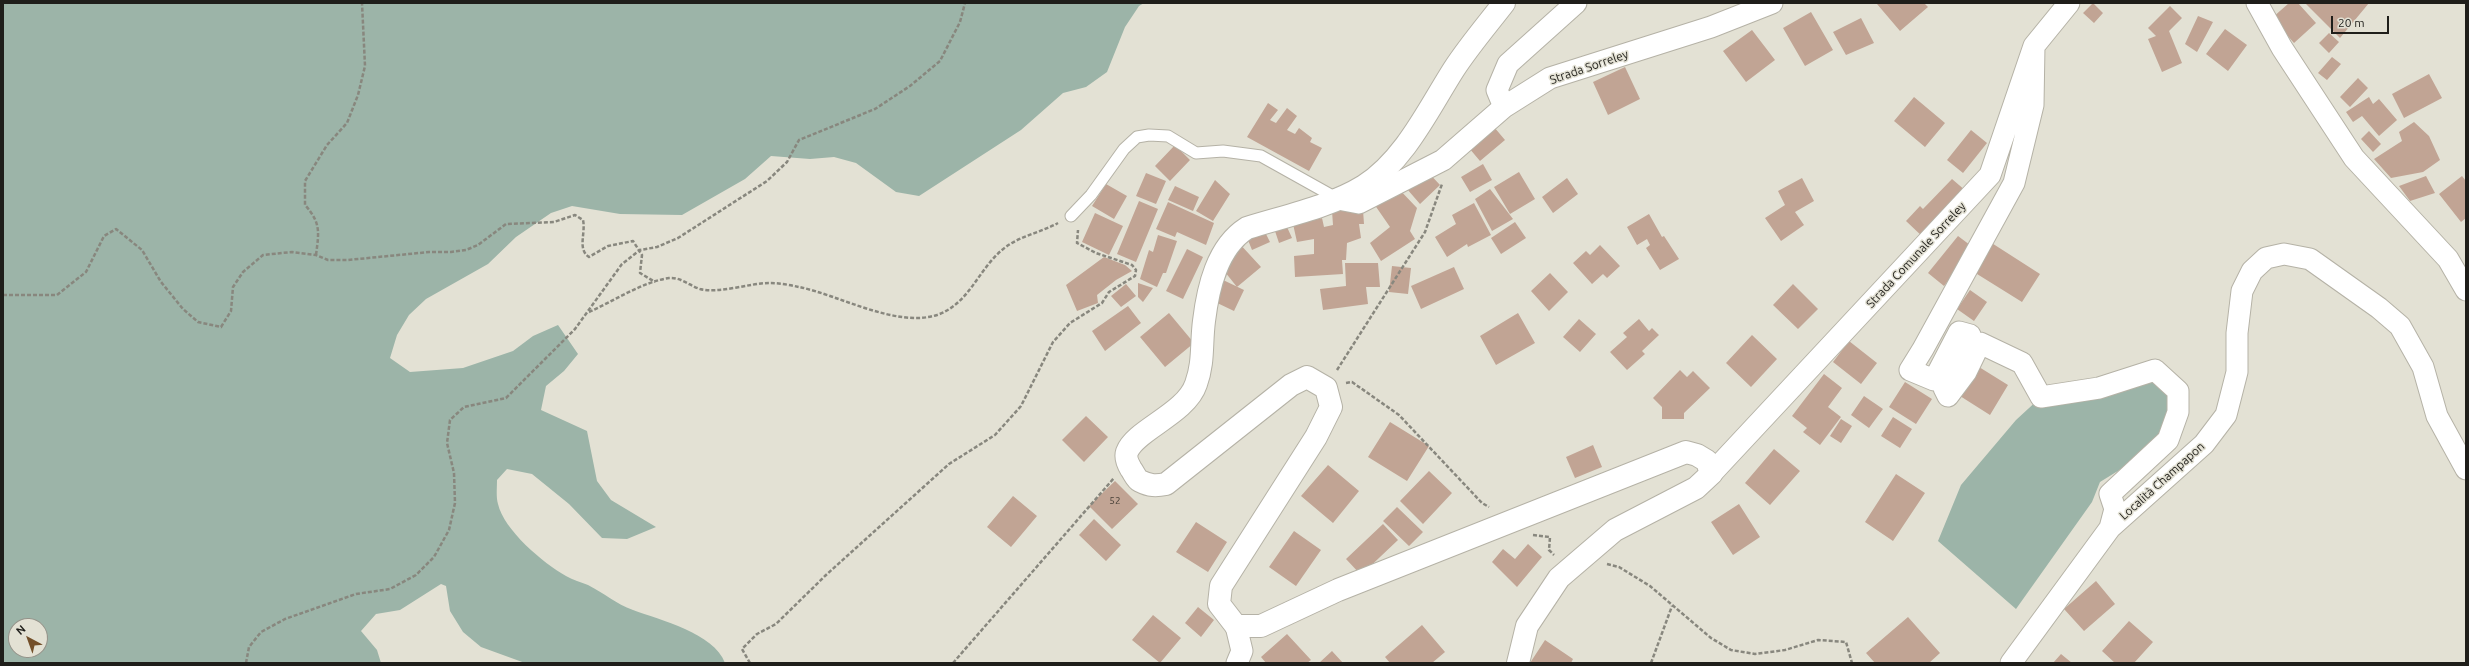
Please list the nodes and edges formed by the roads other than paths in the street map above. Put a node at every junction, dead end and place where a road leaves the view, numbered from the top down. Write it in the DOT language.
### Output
graph roads {
  1 [pos="1504,3"];
  2 [pos="1576,3"];
  3 [pos="1772,3"];
  4 [pos="2069,3"];
  5 [pos="2257,3"];
  6 [pos="2034,46"];
  7 [pos="1504,107"];
  8 [pos="1338,199"];
  9 [pos="1071,216"];
  10 [pos="2466,290"];
  11 [pos="2466,469"];
  12 [pos="1711,474"];
  13 [pos="2110,528"];
  14 [pos="1236,626"];
  15 [pos="1237,663"];
  16 [pos="1518,663"];
  17 [pos="2011,663"];
  1 -- 8 [label="street"];
  2 -- 7 [label="street"];
  3 -- 7 [label="street, Strada Sorreley"];
  4 -- 6 [label="street, Strada Comunale Sorreley"];
  5 -- 10 [label="street"];
  6 -- 12 [label="street, Strada Comunale Sorreley"];
  6 -- 13 [label="street"];
  7 -- 8 [label="street, Strada Sorreley"];
  8 -- 9 [label="lane"];
  8 -- 14 [label="street"];
  11 -- 13 [label="street, Località Champapon"];
  12 -- 14 [label="street"];
  12 -- 16 [label="street"];
  13 -- 17 [label="street"];
  14 -- 15 [label="street"];
}
